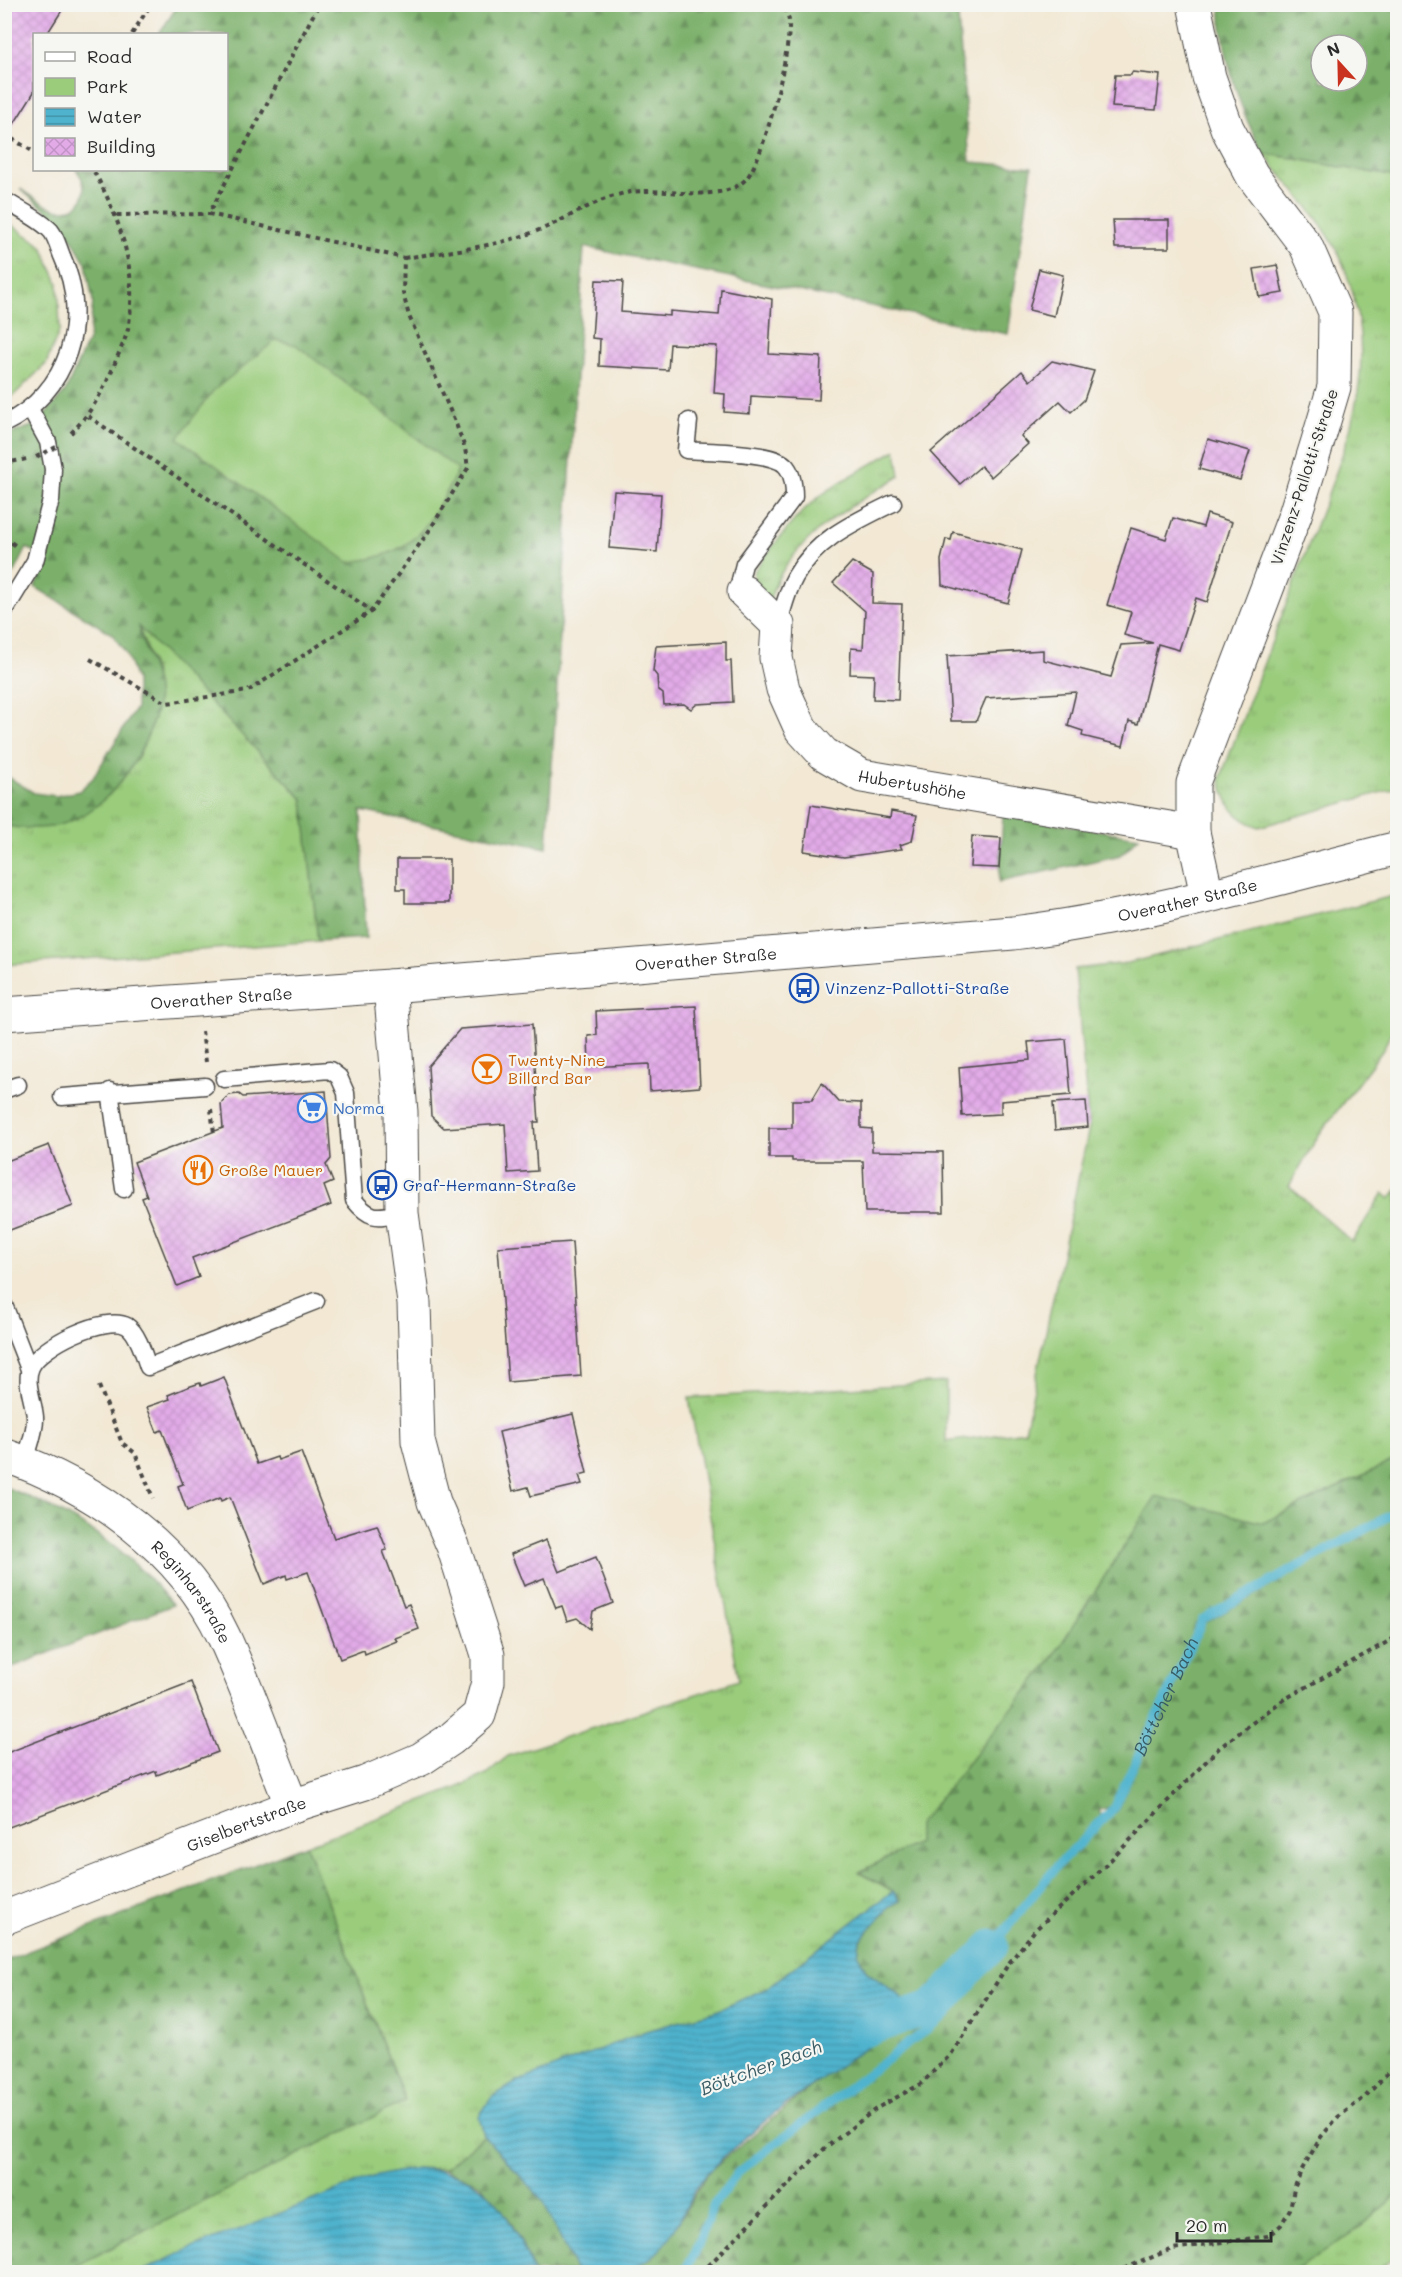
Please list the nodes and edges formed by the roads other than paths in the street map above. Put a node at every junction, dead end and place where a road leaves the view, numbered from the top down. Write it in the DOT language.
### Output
graph roads {
  1 [pos="1194,4"];
  2 [pos="4,200"];
  3 [pos="30,409"];
  4 [pos="690,421"];
  5 [pos="4,424"];
  6 [pos="893,503"];
  7 [pos="744,592"];
  8 [pos="8,607"];
  9 [pos="778,625"];
  10 [pos="1192,832"];
  11 [pos="1398,848"];
  12 [pos="1207,895"];
  13 [pos="390,986"];
  14 [pos="4,1014"];
  15 [pos="224,1079"];
  16 [pos="205,1086"];
  17 [pos="110,1091"];
  18 [pos="63,1097"];
  19 [pos="124,1189"];
  20 [pos="402,1213"];
  21 [pos="316,1301"];
  22 [pos="4,1305"];
  23 [pos="29,1369"];
  24 [pos="15,1459"];
  25 [pos="292,1806"];
  26 [pos="4,1918"];
  1 -- 10 [label="street, Vinzenz-Pallotti-Straße"];
  2 -- 3 [label="lane"];
  3 -- 5 [label="lane"];
  3 -- 8 [label="lane"];
  4 -- 7 [label="lane"];
  6 -- 9 [label="lane"];
  7 -- 9 [label="street"];
  9 -- 10 [label="street, Hubertushöhe"];
  10 -- 12 [label="street, Vinzenz-Pallotti-Straße"];
  11 -- 12 [label="street, Overather Straße"];
  12 -- 13 [label="street, Overather Straße"];
  13 -- 14 [label="street, Overather Straße"];
  13 -- 20 [label="street"];
  15 -- 20 [label="lane"];
  16 -- 17 [label="lane"];
  17 -- 18 [label="lane"];
  17 -- 19 [label="lane"];
  20 -- 25 [label="street, Giselbertstraße"];
  21 -- 23 [label="lane"];
  22 -- 23 [label="lane"];
  23 -- 24 [label="lane"];
  24 -- 25 [label="street, Reginharstraße"];
  25 -- 26 [label="street, Giselbertstraße"];
}
